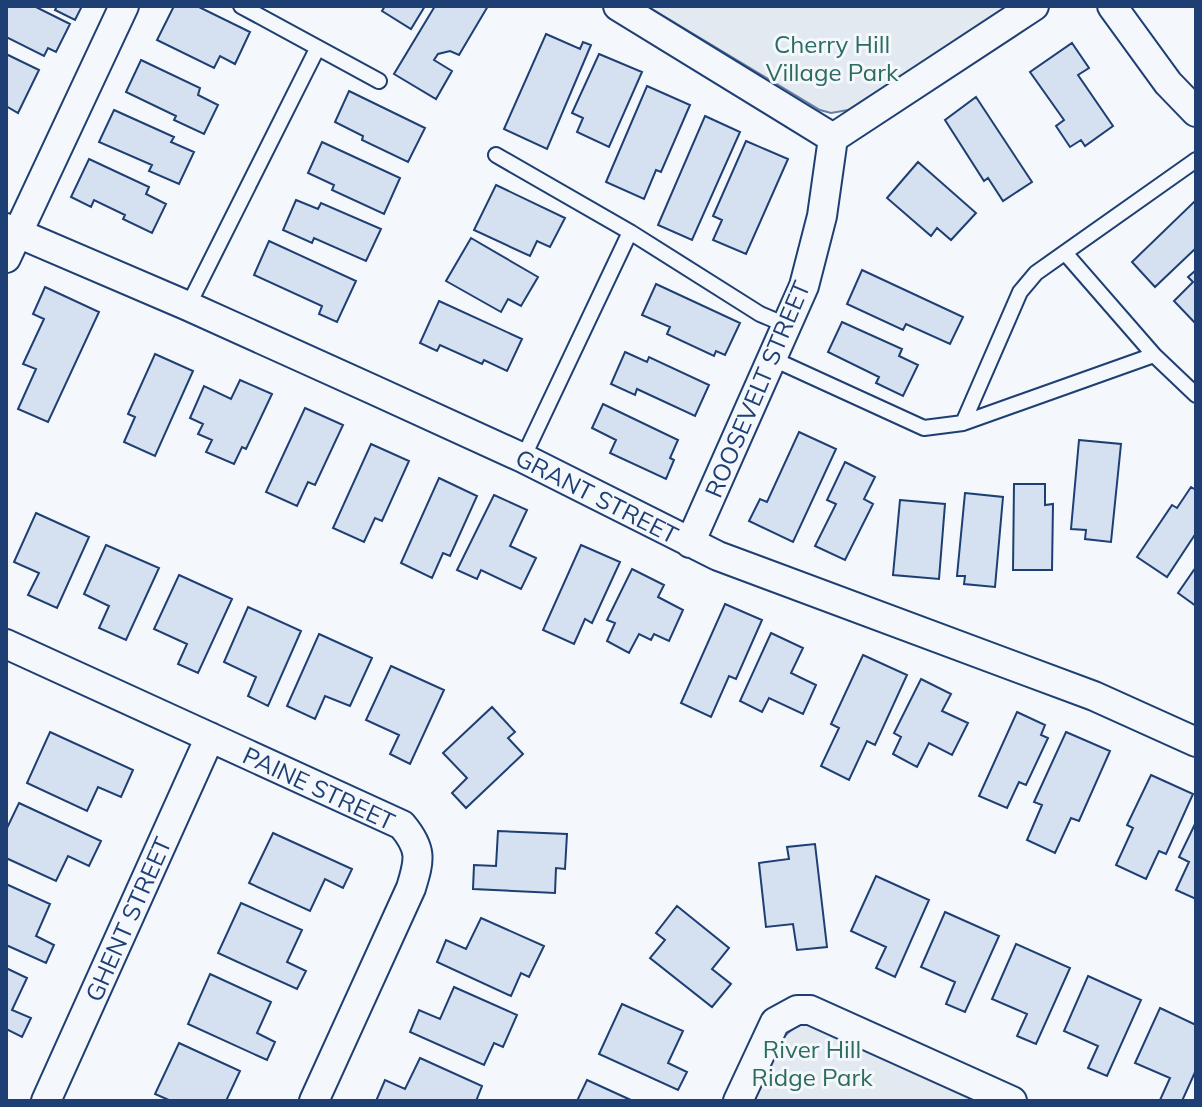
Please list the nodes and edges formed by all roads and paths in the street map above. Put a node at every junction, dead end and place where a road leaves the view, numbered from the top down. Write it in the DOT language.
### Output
graph roads {
  1 [pos="124,6"];
  2 [pos="241,6"];
  3 [pos="618,6"];
  4 [pos="1034,6"];
  5 [pos="1112,6"];
  6 [pos="317,49"];
  7 [pos="379,81"];
  8 [pos="1196,112"];
  9 [pos="833,138"];
  10 [pos="496,155"];
  11 [pos="1196,160"];
  12 [pos="630,232"];
  13 [pos="9,240"];
  14 [pos="1066,254"];
  15 [pos="188,306"];
  16 [pos="786,325"];
  17 [pos="1154,355"];
  18 [pos="771,358"];
  19 [pos="1196,395"];
  20 [pos="963,423"];
  21 [pos="523,458"];
  22 [pos="690,543"];
  23 [pos="6,644"];
  24 [pos="210,737"];
  25 [pos="1196,742"];
  26 [pos="46,1101"];
  27 [pos="314,1101"];
  28 [pos="738,1101"];
  29 [pos="1012,1101"];
  1 -- 13 [label="street"];
  2 -- 6 [label="lane"];
  3 -- 9 [label="street"];
  4 -- 9 [label="street"];
  5 -- 8 [label="street"];
  6 -- 7 [label="lane"];
  6 -- 15 [label="lane"];
  9 -- 16 [label="street, ROOSEVELT STREET"];
  10 -- 12 [label="lane"];
  11 -- 14 [label="lane"];
  12 -- 16 [label="lane"];
  12 -- 21 [label="lane"];
  13 -- 15 [label="street, GRANT STREET"];
  14 -- 17 [label="lane"];
  14 -- 20 [label="lane"];
  15 -- 21 [label="street, GRANT STREET"];
  16 -- 18 [label="street, ROOSEVELT STREET"];
  17 -- 19 [label="lane"];
  17 -- 20 [label="lane"];
  18 -- 20 [label="lane"];
  18 -- 22 [label="street, ROOSEVELT STREET"];
  21 -- 22 [label="street, GRANT STREET"];
  22 -- 25 [label="street, GRANT STREET"];
  23 -- 24 [label="street, PAINE STREET"];
  24 -- 26 [label="street, GHENT STREET"];
  24 -- 27 [label="street, PAINE STREET"];
  28 -- 29 [label="street"];
}
